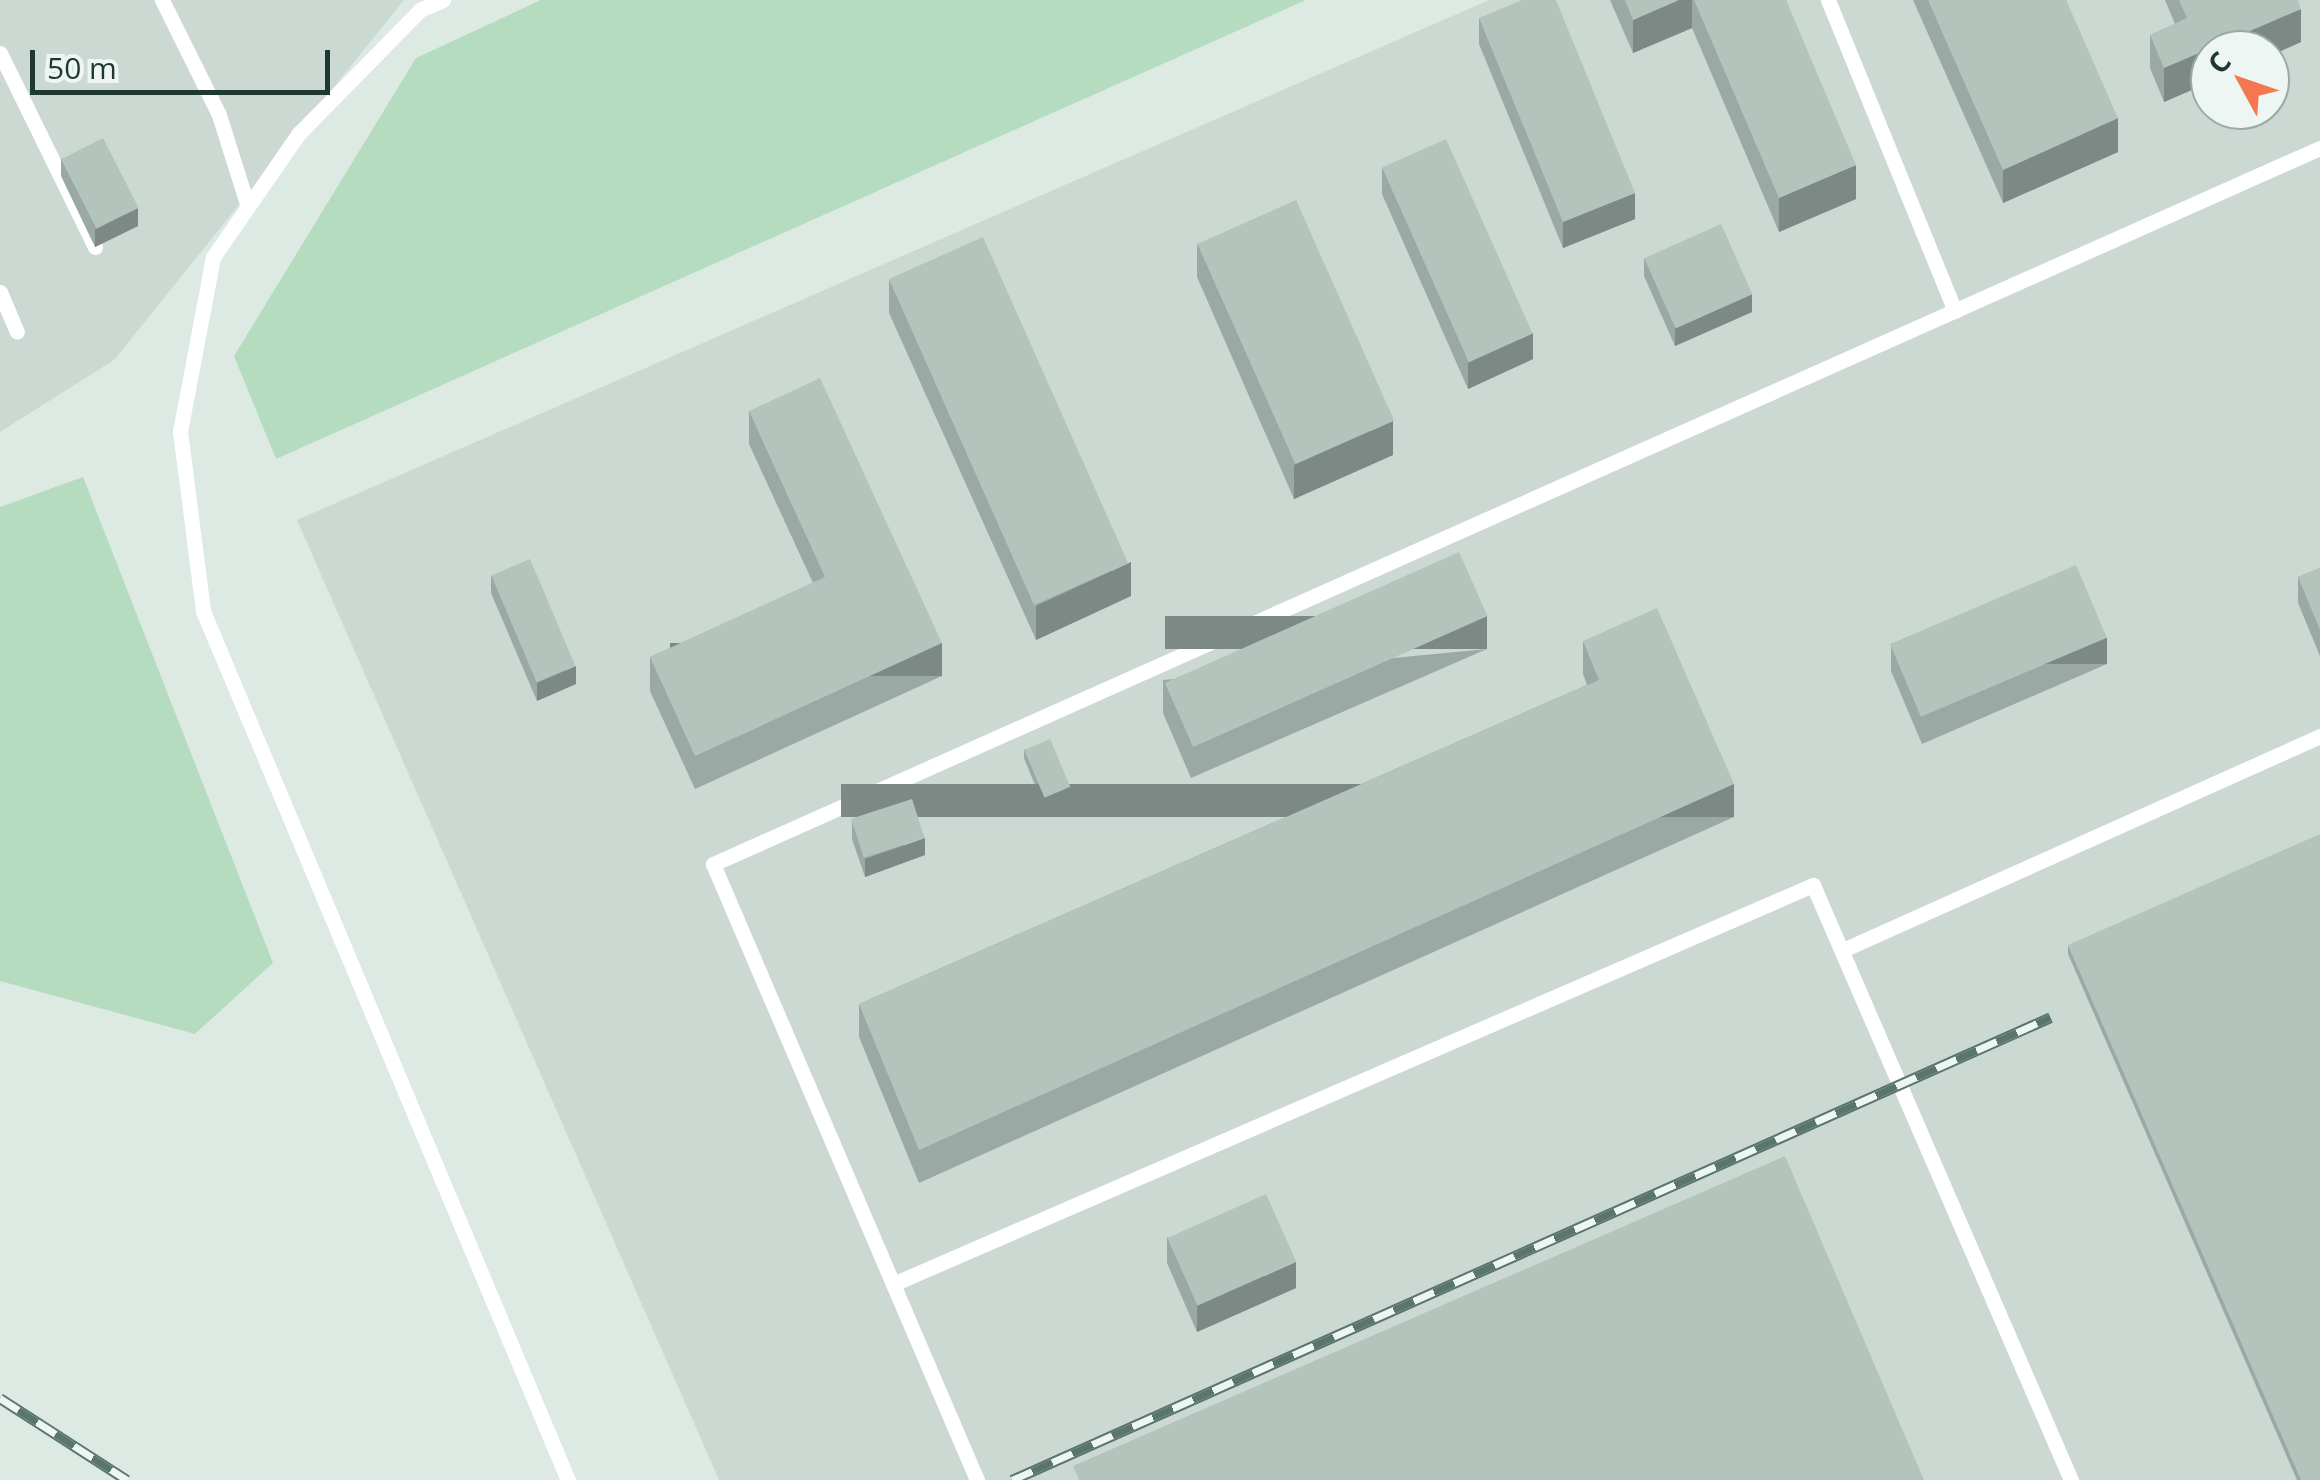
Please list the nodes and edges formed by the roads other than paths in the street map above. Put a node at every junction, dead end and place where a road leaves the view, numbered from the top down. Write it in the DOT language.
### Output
graph roads {
  1 [pos="162,0"];
  2 [pos="443,0"];
  3 [pos="1828,0"];
  4 [pos="0,53"];
  5 [pos="2320,148"];
  6 [pos="248,207"];
  7 [pos="96,247"];
  8 [pos="0,292"];
  9 [pos="1955,310"];
  10 [pos="17,332"];
  11 [pos="2320,736"];
  12 [pos="1845,950"];
  13 [pos="893,1284"];
  14 [pos="568,1480"];
  15 [pos="978,1480"];
  16 [pos="2071,1480"];
  1 -- 6 [label="lane"];
  2 -- 6 [label="lane"];
  3 -- 9 [label="lane"];
  4 -- 7 [label="lane"];
  5 -- 9 [label="lane"];
  6 -- 14 [label="lane"];
  8 -- 10 [label="lane"];
  9 -- 13 [label="lane"];
  11 -- 12 [label="lane"];
  12 -- 13 [label="lane"];
  12 -- 16 [label="lane"];
  13 -- 15 [label="lane"];
}
